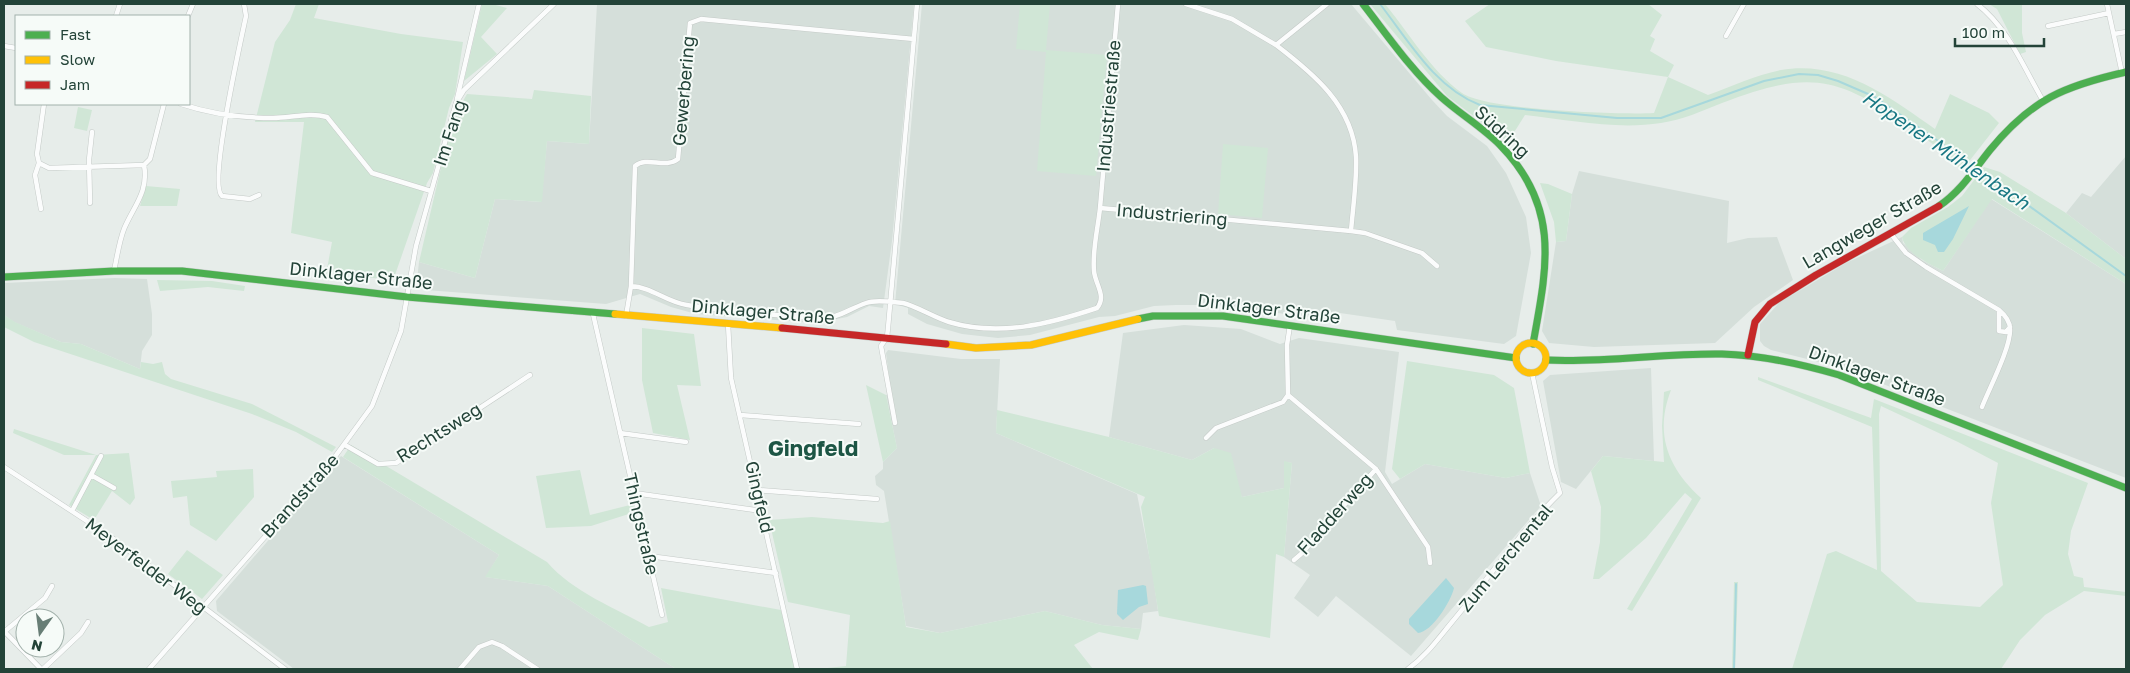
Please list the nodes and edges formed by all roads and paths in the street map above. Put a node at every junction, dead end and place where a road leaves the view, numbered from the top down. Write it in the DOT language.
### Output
graph roads {
  1 [pos="244,4"];
  2 [pos="479,4"];
  3 [pos="554,4"];
  4 [pos="917,4"];
  5 [pos="1118,4"];
  6 [pos="1186,4"];
  7 [pos="1327,4"];
  8 [pos="1363,4"];
  9 [pos="1744,4"];
  10 [pos="1977,4"];
  11 [pos="2107,4"];
  12 [pos="2109,14"];
  13 [pos="2048,26"];
  14 [pos="2126,32"];
  15 [pos="2114,34"];
  16 [pos="1726,36"];
  17 [pos="914,39"];
  18 [pos="1276,45"];
  19 [pos="2124,73"];
  20 [pos="2042,99"];
  21 [pos="456,103"];
  22 [pos="44,105"];
  23 [pos="164,105"];
  24 [pos="185,105"];
  25 [pos="227,115"];
  26 [pos="92,132"];
  27 [pos="39,163"];
  28 [pos="144,165"];
  29 [pos="89,167"];
  30 [pos="431,191"];
  31 [pos="259,195"];
  32 [pos="90,204"];
  33 [pos="41,208"];
  34 [pos="1100,208"];
  35 [pos="1351,231"];
  36 [pos="1891,234"];
  37 [pos="1437,266"];
  38 [pos="114,271"];
  39 [pos="4,277"];
  40 [pos="631,286"];
  41 [pos="407,297"];
  42 [pos="890,302"];
  43 [pos="1999,310"];
  44 [pos="593,314"];
  45 [pos="626,316"];
  46 [pos="728,324"];
  47 [pos="1290,325"];
  48 [pos="2010,326"];
  49 [pos="887,337"];
  50 [pos="1533,344"];
  51 [pos="1748,355"];
  52 [pos="1516,358"];
  53 [pos="1546,360"];
  54 [pos="1532,373"];
  55 [pos="530,375"];
  56 [pos="1288,395"];
  57 [pos="1982,407"];
  58 [pos="740,415"];
  59 [pos="895,423"];
  60 [pos="859,424"];
  61 [pos="620,433"];
  62 [pos="1206,438"];
  63 [pos="686,442"];
  64 [pos="344,445"];
  65 [pos="101,456"];
  66 [pos="4,467"];
  67 [pos="1376,468"];
  68 [pos="91,475"];
  69 [pos="114,488"];
  70 [pos="2126,488"];
  71 [pos="757,490"];
  72 [pos="634,493"];
  73 [pos="877,499"];
  74 [pos="72,511"];
  75 [pos="762,511"];
  76 [pos="649,556"];
  77 [pos="1294,560"];
  78 [pos="1430,563"];
  79 [pos="776,573"];
  80 [pos="52,586"];
  81 [pos="204,608"];
  82 [pos="662,615"];
  83 [pos="88,622"];
  84 [pos="4,632"];
  85 [pos="42,669"];
  86 [pos="148,669"];
  87 [pos="286,669"];
  88 [pos="460,669"];
  89 [pos="537,669"];
  90 [pos="797,669"];
  91 [pos="1408,669"];
  1 -- 25 [label="street"];
  2 -- 21 [label="street"];
  3 -- 21 [label="street, Im Fang"];
  4 -- 17 [label="street"];
  5 -- 34 [label="street, Industriestraße"];
  6 -- 18 [label="street"];
  7 -- 18 [label="street"];
  8 -- 50 [label="main road, Südring"];
  9 -- 16 [label="street"];
  10 -- 20 [label="street"];
  11 -- 12 [label="street"];
  12 -- 13 [label="street"];
  12 -- 15 [label="street"];
  14 -- 15 [label="street"];
  15 -- 19 [label="street"];
  17 -- 40 [label="street, Gewerbering"];
  17 -- 42 [label="street"];
  18 -- 35 [label="street"];
  19 -- 20 [label="main road, Langweger Straße"];
  20 -- 36 [label="main road, Langweger Straße"];
  21 -- 30 [label="street, Im Fang"];
  22 -- 27 [label="street"];
  23 -- 28 [label="street"];
  24 -- 25 [label="street"];
  25 -- 30 [label="street"];
  25 -- 31 [label="street"];
  26 -- 29 [label="street"];
  27 -- 29 [label="street"];
  27 -- 33 [label="street"];
  28 -- 29 [label="street"];
  28 -- 38 [label="street"];
  29 -- 32 [label="street"];
  30 -- 41 [label="street, Im Fang"];
  34 -- 35 [label="street, Industriering"];
  34 -- 42 [label="street, Industriering"];
  35 -- 37 [label="street, Industriering"];
  36 -- 43 [label="street"];
  36 -- 51 [label="main road, Langweger Straße"];
  38 -- 39 [label="main road, Dinklager Straße"];
  38 -- 41 [label="main road, Dinklager Straße"];
  40 -- 42 [label="street"];
  40 -- 45 [label="street, Gewerbering"];
  41 -- 44 [label="main road, Dinklager Straße"];
  41 -- 64 [label="street, Brandstraße"];
  42 -- 49 [label="street"];
  43 -- 48 [label="street"];
  43 -- 48 [label="street"];
  44 -- 45 [label="main road, Dinklager Straße"];
  44 -- 61 [label="street, Thingstraße"];
  45 -- 46 [label="main road, Dinklager Straße"];
  46 -- 49 [label="main road, Dinklager Straße"];
  46 -- 58 [label="street, Gingfeld"];
  47 -- 49 [label="main road, Dinklager Straße"];
  47 -- 52 [label="main road, Dinklager Straße"];
  47 -- 56 [label="street"];
  48 -- 57 [label="street"];
  49 -- 59 [label="street"];
  50 -- 52 [label="main road"];
  50 -- 53 [label="main road"];
  51 -- 53 [label="main road, Dinklager Straße"];
  51 -- 70 [label="main road, Dinklager Straße"];
  52 -- 54 [label="main road"];
  53 -- 54 [label="main road"];
  54 -- 91 [label="street, Zum Lerchental"];
  55 -- 64 [label="street, Rechtsweg"];
  56 -- 62 [label="street"];
  56 -- 67 [label="street, Fladderweg"];
  58 -- 60 [label="street"];
  58 -- 71 [label="street, Gingfeld"];
  61 -- 63 [label="street"];
  61 -- 72 [label="street, Thingstraße"];
  64 -- 81 [label="street, Brandstraße"];
  65 -- 68 [label="street"];
  66 -- 74 [label="street, Meyerfelder Weg"];
  67 -- 77 [label="street, Fladderweg"];
  67 -- 78 [label="street, Fladderweg"];
  68 -- 69 [label="street"];
  68 -- 74 [label="street"];
  71 -- 73 [label="street"];
  71 -- 75 [label="street, Gingfeld"];
  72 -- 75 [label="street"];
  72 -- 76 [label="street, Thingstraße"];
  74 -- 81 [label="street, Meyerfelder Weg"];
  75 -- 79 [label="street, Gingfeld"];
  76 -- 79 [label="street"];
  76 -- 82 [label="street, Thingstraße"];
  79 -- 90 [label="street, Gingfeld"];
  80 -- 84 [label="street"];
  81 -- 86 [label="street, Brandstraße"];
  81 -- 87 [label="street, Meyerfelder Weg"];
  83 -- 85 [label="street"];
  84 -- 85 [label="street"];
  88 -- 89 [label="street"];
}
